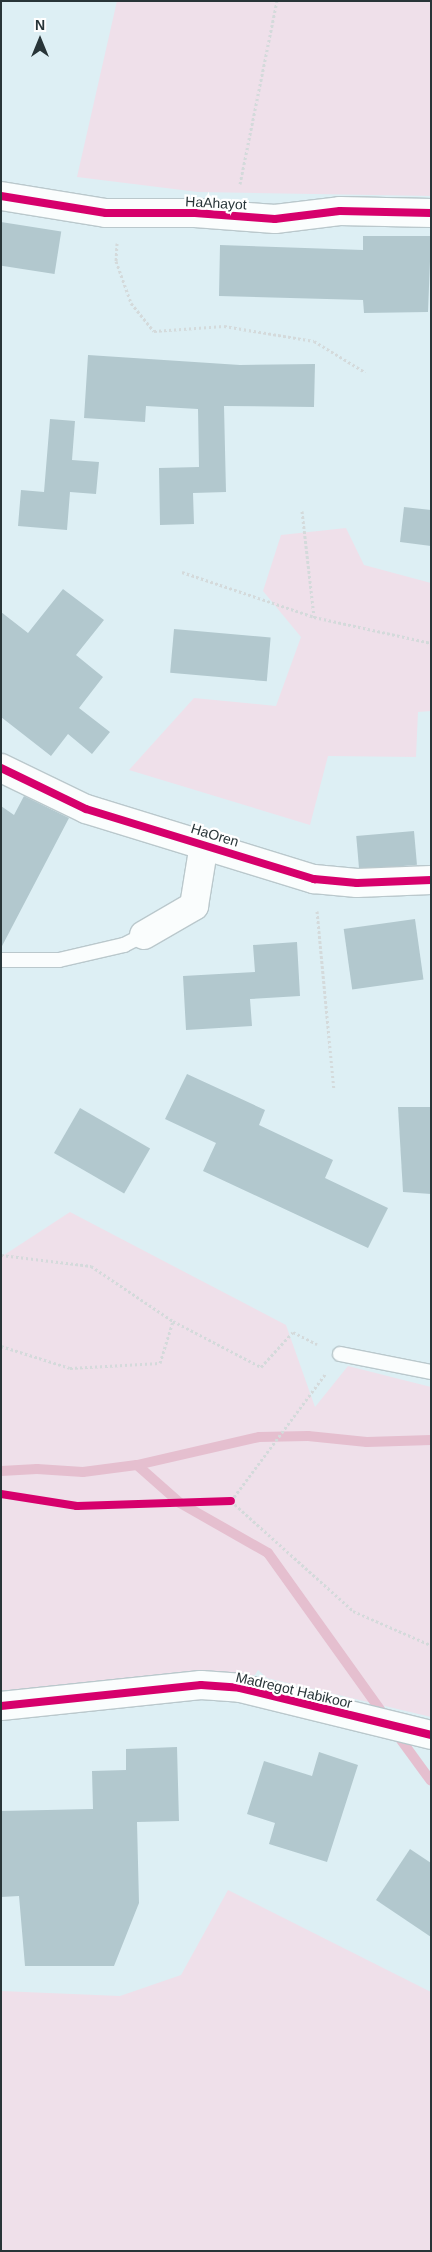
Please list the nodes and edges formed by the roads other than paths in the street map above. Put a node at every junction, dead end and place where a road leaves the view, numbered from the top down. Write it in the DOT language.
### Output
graph roads {
  1 [pos="1,196"];
  2 [pos="431,213"];
  3 [pos="1,768"];
  4 [pos="204,844"];
  5 [pos="431,880"];
  6 [pos="144,936"];
  7 [pos="1,960"];
  8 [pos="340,1354"];
  9 [pos="431,1372"];
  10 [pos="1,1706"];
  11 [pos="431,1735"];
  1 -- 2 [label="street, HaAhayot"];
  3 -- 4 [label="street, HaOren"];
  4 -- 5 [label="street, HaOren"];
  4 -- 6 [label="street"];
  6 -- 7 [label="lane"];
  8 -- 9 [label="lane"];
  10 -- 11 [label="street, Madregot Habikoor"];
}
